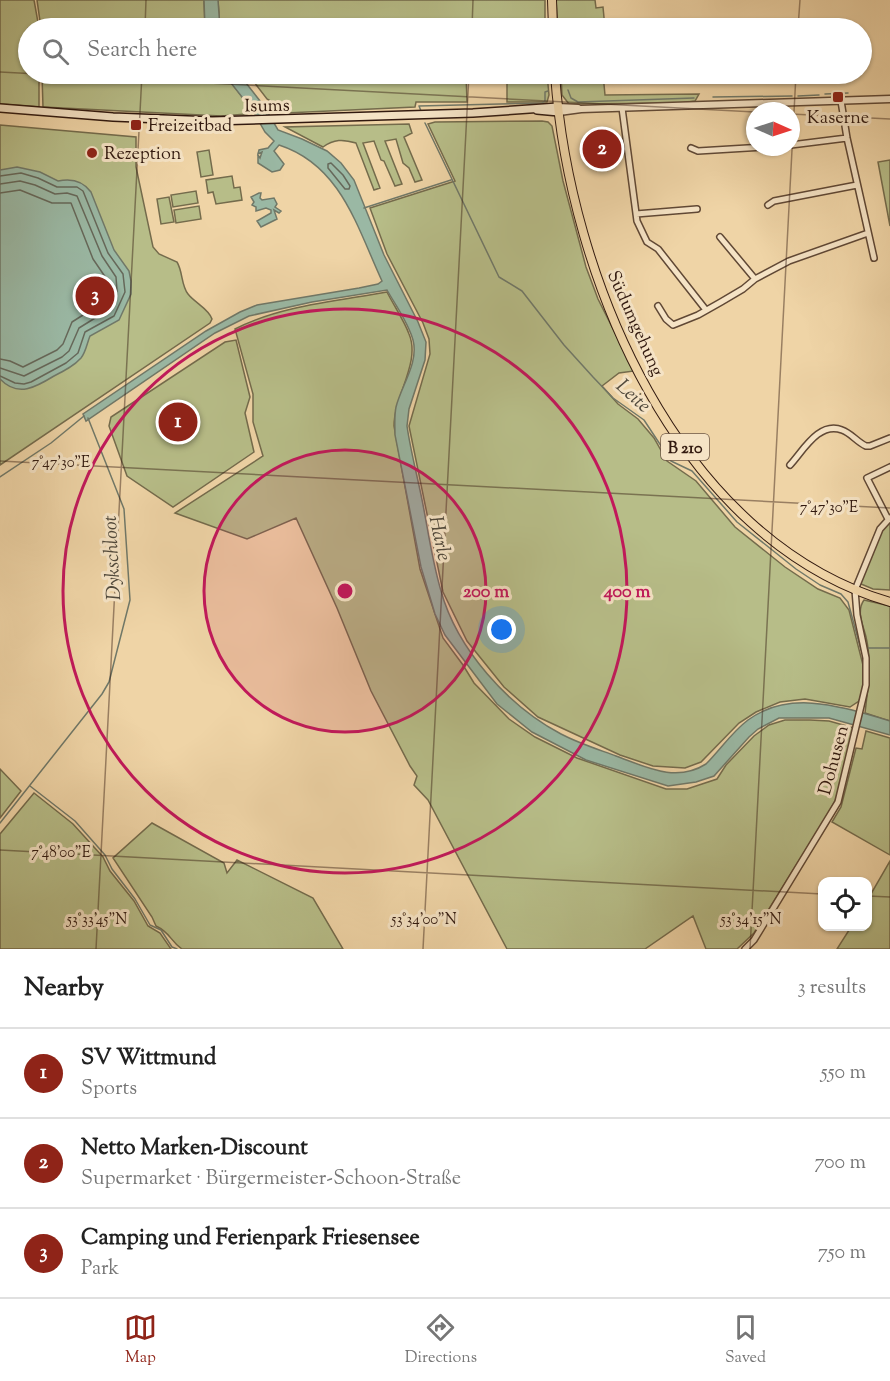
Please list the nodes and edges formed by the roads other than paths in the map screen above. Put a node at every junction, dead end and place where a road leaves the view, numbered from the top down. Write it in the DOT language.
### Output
graph roads {
  1 [pos="552,0"];
  2 [pos="553,18"];
  3 [pos="556,84"];
  4 [pos="890,99"];
  5 [pos="842,101"];
  6 [pos="0,108"];
  7 [pos="622,108"];
  8 [pos="559,110"];
  9 [pos="847,138"];
  10 [pos="800,144"];
  11 [pos="691,148"];
  12 [pos="746,148"];
  13 [pos="857,185"];
  14 [pos="768,205"];
  15 [pos="697,209"];
  16 [pos="636,214"];
  17 [pos="868,233"];
  18 [pos="720,237"];
  19 [pos="874,258"];
  20 [pos="755,279"];
  21 [pos="658,306"];
  22 [pos="706,310"];
  23 [pos="890,438"];
  24 [pos="790,465"];
  25 [pos="890,467"];
  26 [pos="889,519"];
  27 [pos="855,590"];
  28 [pos="890,602"];
  29 [pos="746,949"];
  1 -- 2 [label="main road"];
  3 -- 8 [label="main road, B 210"];
  4 -- 5 [label="street"];
  5 -- 7 [label="street"];
  5 -- 9 [label="street"];
  6 -- 8 [label="main road, Isums"];
  7 -- 8 [label="street"];
  7 -- 16 [label="street"];
  8 -- 27 [label="main road, Südumgehung / B 210"];
  9 -- 10 [label="street"];
  9 -- 13 [label="street"];
  11 -- 12 [label="street"];
  13 -- 14 [label="street"];
  13 -- 17 [label="street"];
  15 -- 16 [label="street"];
  16 -- 22 [label="street"];
  17 -- 19 [label="street"];
  17 -- 20 [label="street"];
  18 -- 20 [label="street"];
  20 -- 22 [label="street"];
  21 -- 22 [label="street"];
  23 -- 24 [label="street"];
  25 -- 26 [label="street"];
  26 -- 27 [label="street"];
  27 -- 28 [label="main road, Südumgehung / B 210"];
  27 -- 29 [label="street, Dohusen"];
}
